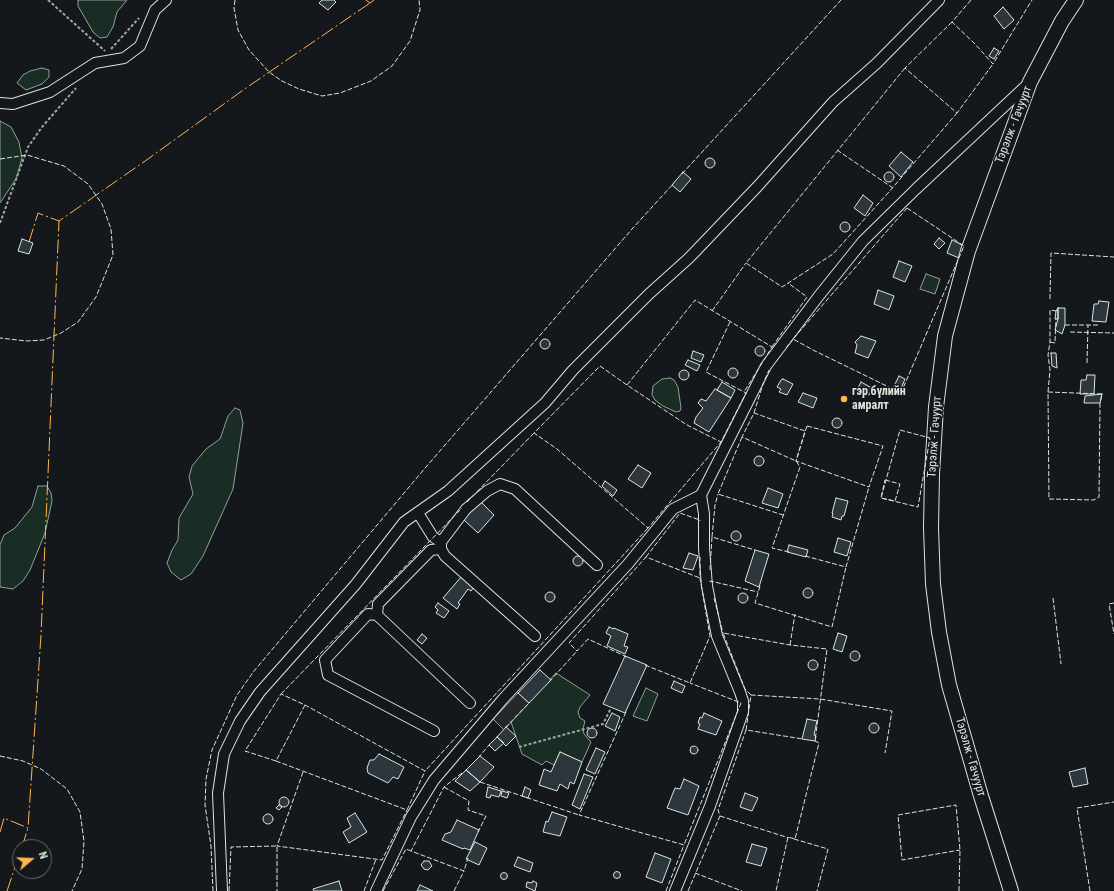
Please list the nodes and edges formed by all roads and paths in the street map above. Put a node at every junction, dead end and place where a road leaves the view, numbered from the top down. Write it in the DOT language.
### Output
graph roads {
  1 [pos="48,0"];
  2 [pos="166,0"];
  3 [pos="939,0"];
  4 [pos="1076,0"];
  5 [pos="142,16"];
  6 [pos="1030,82"];
  7 [pos="77,87"];
  8 [pos="0,103"];
  9 [pos="0,223"];
  10 [pos="701,495"];
  11 [pos="418,513"];
  12 [pos="441,545"];
  13 [pos="597,565"];
  14 [pos="377,615"];
  15 [pos="535,636"];
  16 [pos="470,703"];
  17 [pos="611,708"];
  18 [pos="434,731"];
  19 [pos="519,747"];
  20 [pos="222,891"];
  21 [pos="376,891"];
  22 [pos="675,891"];
  23 [pos="1011,891"];
  1 -- 5 [label="path"];
  2 -- 8 [label="street"];
  3 -- 11 [label="street"];
  4 -- 6 [label="main road, Тэрэлж - Гачуурт"];
  6 -- 10 [label="street"];
  6 -- 23 [label="main road, Тэрэлж - Гачуурт"];
  7 -- 9 [label="path"];
  10 -- 21 [label="street"];
  10 -- 22 [label="street"];
  11 -- 12 [label="street"];
  11 -- 20 [label="street"];
  12 -- 13 [label="street"];
  12 -- 14 [label="street"];
  12 -- 15 [label="street"];
  14 -- 16 [label="street"];
  14 -- 18 [label="street"];
  17 -- 19 [label="path"];
}
